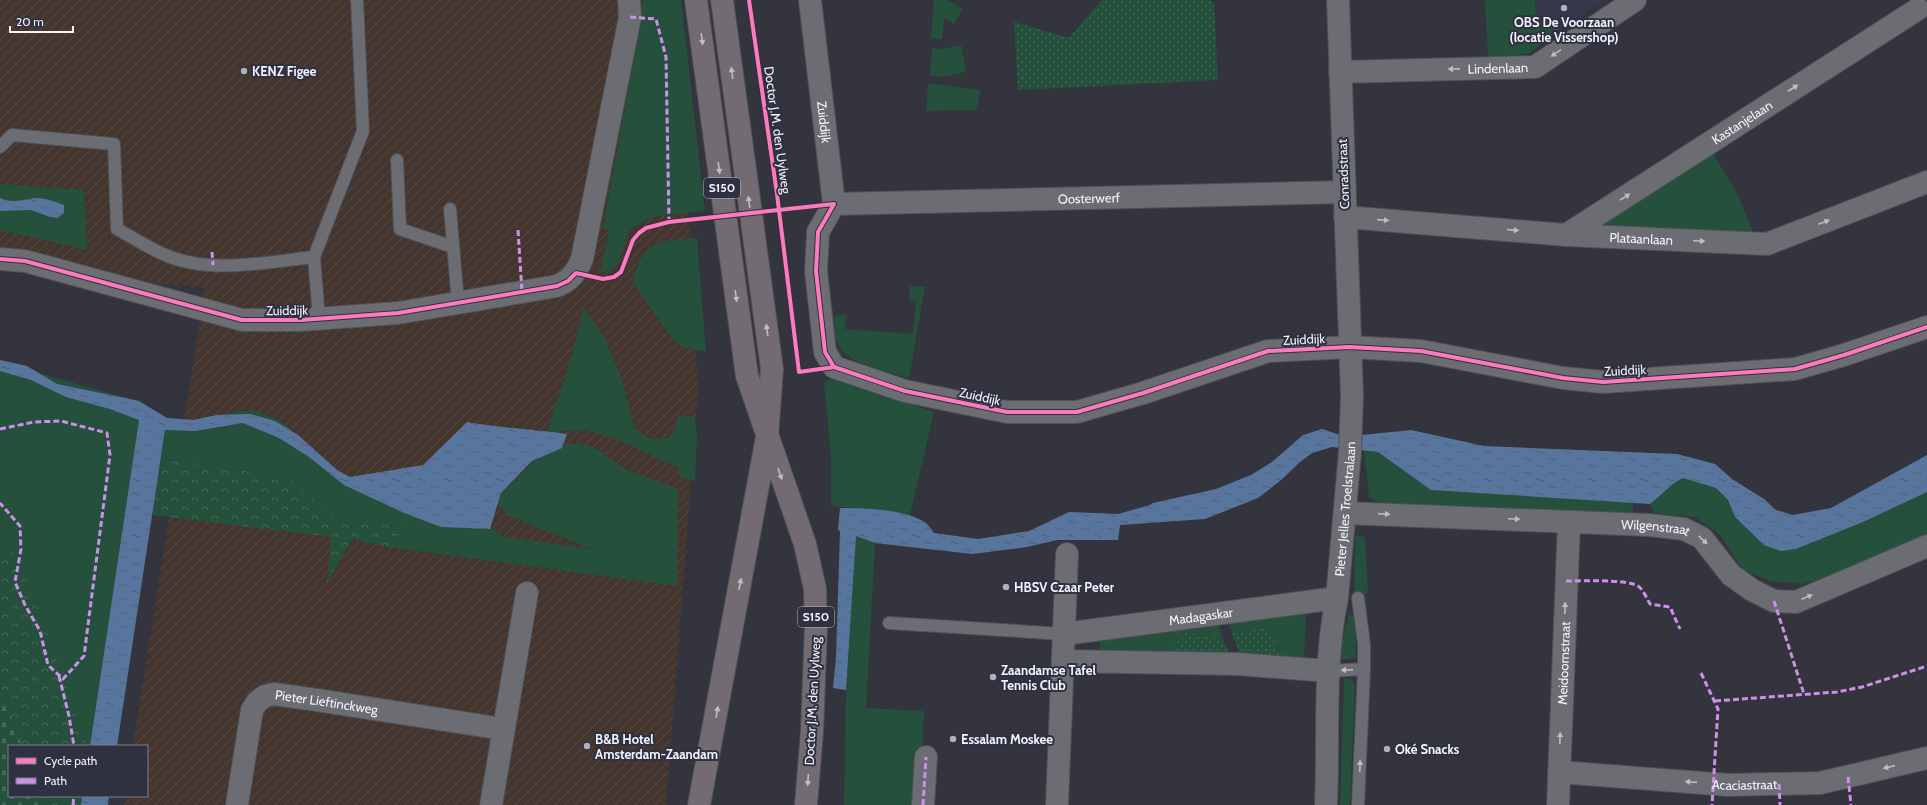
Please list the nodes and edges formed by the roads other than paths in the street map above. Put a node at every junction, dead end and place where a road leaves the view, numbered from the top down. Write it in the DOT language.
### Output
graph roads {
  1 [pos="357,0"];
  2 [pos="628,0"];
  3 [pos="696,0"];
  4 [pos="722,0"];
  5 [pos="810,0"];
  6 [pos="1338,0"];
  7 [pos="1635,0"];
  8 [pos="1920,10"];
  9 [pos="1340,72"];
  10 [pos="0,147"];
  11 [pos="397,160"];
  12 [pos="1927,182"];
  13 [pos="1344,192"];
  14 [pos="834,204"];
  15 [pos="450,209"];
  16 [pos="1344,218"];
  17 [pos="1566,235"];
  18 [pos="453,246"];
  19 [pos="314,257"];
  20 [pos="0,259"];
  21 [pos="458,303"];
  22 [pos="319,319"];
  23 [pos="1927,327"];
  24 [pos="1350,347"];
  25 [pos="767,437"];
  26 [pos="1345,513"];
  27 [pos="1569,522"];
  28 [pos="1927,546"];
  29 [pos="1067,554"];
  30 [pos="527,593"];
  31 [pos="1337,598"];
  32 [pos="1358,598"];
  33 [pos="889,623"];
  34 [pos="1064,634"];
  35 [pos="1063,661"];
  36 [pos="1364,669"];
  37 [pos="1329,671"];
  38 [pos="503,729"];
  39 [pos="926,757"];
  40 [pos="1927,758"];
  41 [pos="1560,772"];
  42 [pos="237,805"];
  43 [pos="491,805"];
  44 [pos="699,805"];
  45 [pos="806,805"];
  46 [pos="923,805"];
  47 [pos="1057,805"];
  48 [pos="1326,805"];
  49 [pos="1358,805"];
  50 [pos="1558,805"];
  1 -- 19 [label="lane"];
  2 -- 21 [label="street, Zuiddijk"];
  3 -- 25 [label="main road, Doctor J.M. den Uylweg / S150, one-way"];
  25 -- 4 [label="main road, Doctor J.M. den Uylweg / S150, one-way"];
  5 -- 14 [label="street, Zuiddijk"];
  6 -- 9 [label="street, Conradstraat"];
  7 -- 9 [label="street, Lindenlaan, one-way"];
  17 -- 8 [label="street, Kastanjelaan, one-way"];
  9 -- 13 [label="street, Conradstraat"];
  10 -- 19 [label="lane"];
  11 -- 18 [label="lane"];
  17 -- 12 [label="street, Plataanlaan, one-way"];
  13 -- 14 [label="street, Oosterwerf"];
  13 -- 16 [label="street, Conradstraat"];
  14 -- 24 [label="street, Zuiddijk"];
  15 -- 18 [label="lane"];
  16 -- 17 [label="street, Plataanlaan, one-way"];
  16 -- 24 [label="street, Conradstraat"];
  18 -- 21 [label="lane"];
  19 -- 22 [label="lane"];
  20 -- 22 [label="street, Zuiddijk"];
  21 -- 22 [label="street, Zuiddijk"];
  23 -- 24 [label="street, Zuiddijk"];
  24 -- 26 [label="street, Pieter Jelles Troelstralaan"];
  44 -- 25 [label="main road, Doctor J.M. den Uylweg / S150, one-way"];
  25 -- 45 [label="main road, Doctor J.M. den Uylweg / S150, one-way"];
  26 -- 27 [label="street, Wilgenstraat, one-way"];
  26 -- 31 [label="street, Pieter Jelles Troelstralaan"];
  27 -- 28 [label="street, Wilgenstraat, one-way"];
  41 -- 27 [label="street, Meidoornstraat, one-way"];
  29 -- 34 [label="street"];
  30 -- 38 [label="street"];
  31 -- 34 [label="street, Madagaskar"];
  31 -- 37 [label="street, Pieter Jelles Troelstralaan"];
  32 -- 36 [label="lane"];
  33 -- 34 [label="lane"];
  34 -- 35 [label="street"];
  35 -- 37 [label="street"];
  35 -- 47 [label="street"];
  36 -- 37 [label="lane, one-way"];
  49 -- 36 [label="lane, one-way"];
  37 -- 48 [label="street, Pieter Jelles Troelstralaan"];
  38 -- 42 [label="street, Pieter Lieftinckweg"];
  38 -- 43 [label="street"];
  39 -- 46 [label="street"];
  40 -- 41 [label="street, Acaciastraat, one-way"];
  41 -- 50 [label="street, Meidoornstraat"];
}
